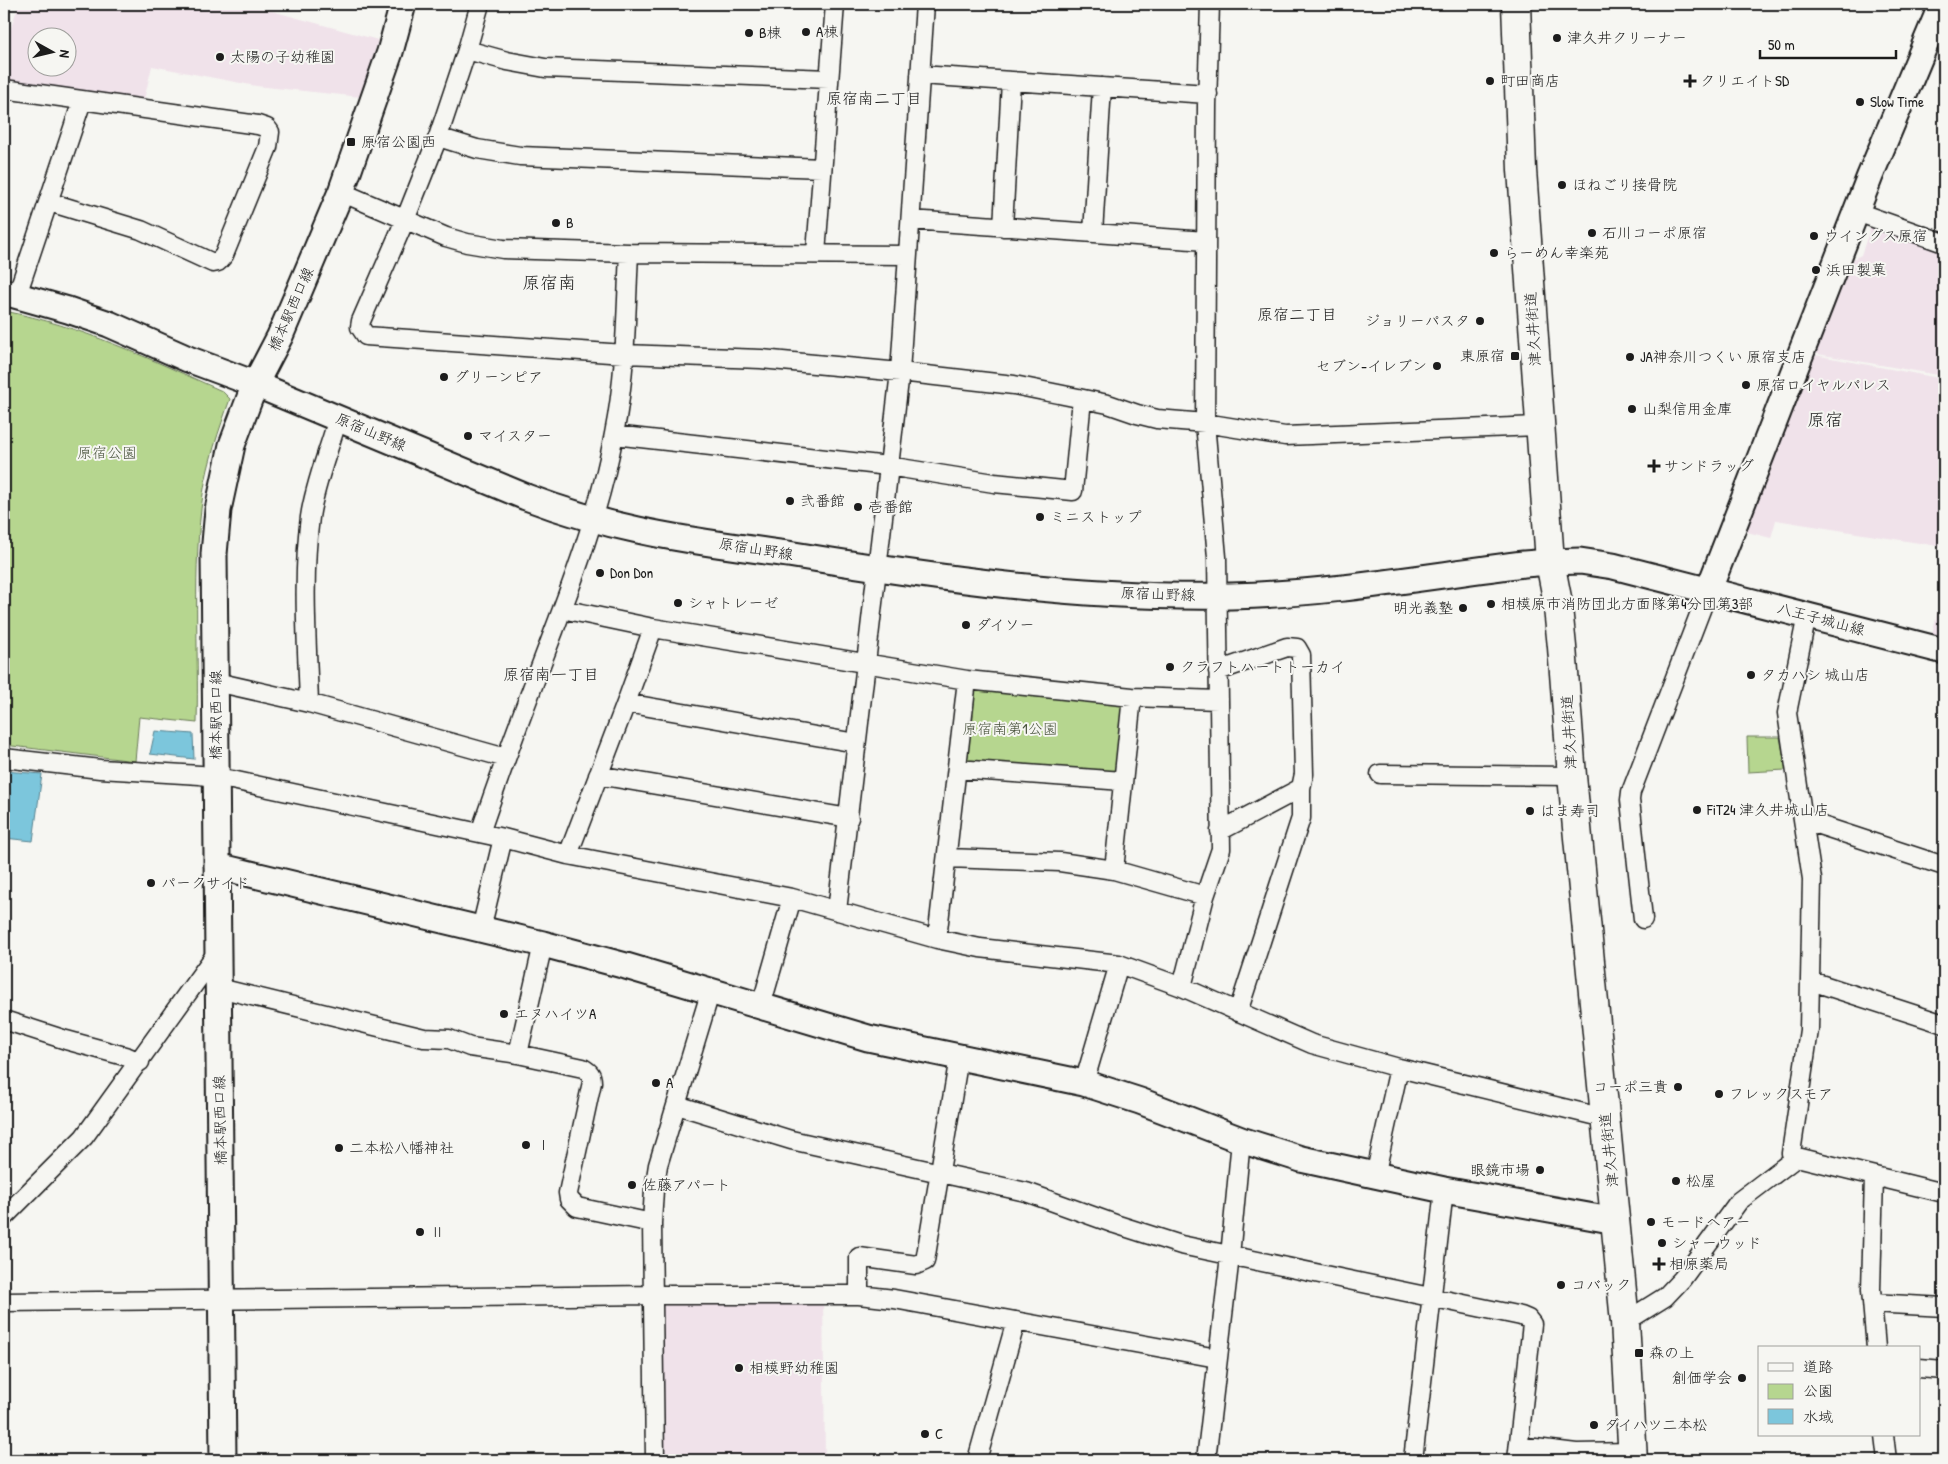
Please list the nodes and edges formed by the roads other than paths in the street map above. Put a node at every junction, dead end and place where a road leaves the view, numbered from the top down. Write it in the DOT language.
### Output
graph roads {
  1 [pos="401,4"];
  2 [pos="480,4"];
  3 [pos="835,4"];
  4 [pos="925,4"];
  5 [pos="1210,4"];
  6 [pos="1516,4"];
  7 [pos="1942,4"];
  8 [pos="467,50"];
  9 [pos="920,74"];
  10 [pos="829,79"];
  11 [pos="1011,81"];
  12 [pos="1102,87"];
  13 [pos="4,89"];
  14 [pos="1208,94"];
  15 [pos="82,101"];
  16 [pos="438,137"];
  17 [pos="822,168"];
  18 [pos="341,192"];
  19 [pos="49,202"];
  20 [pos="1857,212"];
  21 [pos="405,220"];
  22 [pos="911,220"];
  23 [pos="1003,226"];
  24 [pos="1093,233"];
  25 [pos="1206,241"];
  26 [pos="1944,243"];
  27 [pos="629,253"];
  28 [pos="816,253"];
  29 [pos="908,255"];
  30 [pos="10,293"];
  31 [pos="624,354"];
  32 [pos="900,372"];
  33 [pos="255,384"];
  34 [pos="1082,399"];
  35 [pos="338,418"];
  36 [pos="1205,423"];
  37 [pos="1540,426"];
  38 [pos="614,435"];
  39 [pos="888,466"];
  40 [pos="594,519"];
  41 [pos="1550,562"];
  42 [pos="877,569"];
  43 [pos="1709,589"];
  44 [pos="1217,596"];
  45 [pos="562,609"];
  46 [pos="1807,615"];
  47 [pos="652,628"];
  48 [pos="1944,651"];
  49 [pos="865,662"];
  50 [pos="1218,671"];
  51 [pos="967,680"];
  52 [pos="216,682"];
  53 [pos="1132,697"];
  54 [pos="1218,700"];
  55 [pos="309,703"];
  56 [pos="626,703"];
  57 [pos="856,743"];
  58 [pos="4,758"];
  59 [pos="506,758"];
  60 [pos="957,769"];
  61 [pos="1380,774"];
  62 [pos="598,775"];
  63 [pos="1572,776"];
  64 [pos="216,777"];
  65 [pos="1123,781"];
  66 [pos="1301,788"];
  67 [pos="849,818"];
  68 [pos="1804,820"];
  69 [pos="1220,831"];
  70 [pos="480,834"];
  71 [pos="503,838"];
  72 [pos="568,855"];
  73 [pos="946,858"];
  74 [pos="217,866"];
  75 [pos="1944,866"];
  76 [pos="1114,870"];
  77 [pos="1206,896"];
  78 [pos="792,898"];
  79 [pos="837,911"];
  80 [pos="1643,919"];
  81 [pos="481,929"];
  82 [pos="937,939"];
  83 [pos="542,944"];
  84 [pos="218,958"];
  85 [pos="1119,964"];
  86 [pos="1811,981"];
  87 [pos="1182,987"];
  88 [pos="219,988"];
  89 [pos="711,990"];
  90 [pos="761,1006"];
  91 [pos="1238,1012"];
  92 [pos="4,1020"];
  93 [pos="1944,1024"];
  94 [pos="518,1054"];
  95 [pos="959,1057"];
  96 [pos="140,1062"];
  97 [pos="1399,1068"];
  98 [pos="1084,1083"];
  99 [pos="677,1105"];
  100 [pos="1605,1115"];
  101 [pos="1241,1140"];
  102 [pos="1797,1158"];
  103 [pos="939,1172"];
  104 [pos="1375,1176"];
  105 [pos="1874,1176"];
  106 [pos="1444,1190"];
  107 [pos="1944,1193"];
  108 [pos="4,1217"];
  109 [pos="1616,1221"];
  110 [pos="652,1223"];
  111 [pos="1230,1256"];
  112 [pos="653,1295"];
  113 [pos="859,1295"];
  114 [pos="1432,1297"];
  115 [pos="222,1300"];
  116 [pos="4,1302"];
  117 [pos="1872,1304"];
  118 [pos="1944,1307"];
  119 [pos="1016,1321"];
  120 [pos="1625,1322"];
  121 [pos="1876,1346"];
  122 [pos="1217,1358"];
  123 [pos="1920,1368"];
  124 [pos="1944,1370"];
  125 [pos="1884,1436"];
  126 [pos="1518,1453"];
  127 [pos="1633,1456"];
  128 [pos="223,1460"];
  129 [pos="655,1460"];
  130 [pos="977,1460"];
  131 [pos="1206,1460"];
  132 [pos="1413,1460"];
  133 [pos="1886,1460"];
  1 -- 18 [label="street, 橋本駅西口線"];
  2 -- 8 [label="street"];
  3 -- 10 [label="street"];
  4 -- 9 [label="street"];
  5 -- 14 [label="street"];
  6 -- 37 [label="highway, 津久井街道"];
  7 -- 20 [label="street"];
  8 -- 10 [label="street"];
  8 -- 16 [label="street"];
  9 -- 11 [label="street"];
  9 -- 22 [label="street"];
  10 -- 17 [label="street"];
  11 -- 12 [label="street"];
  11 -- 23 [label="street"];
  12 -- 14 [label="street"];
  12 -- 24 [label="street"];
  13 -- 15 [label="street"];
  14 -- 25 [label="street"];
  15 -- 19 [label="street"];
  15 -- 19 [label="street"];
  16 -- 17 [label="street"];
  16 -- 21 [label="street"];
  17 -- 28 [label="street"];
  18 -- 21 [label="street"];
  18 -- 33 [label="street, 橋本駅西口線"];
  19 -- 30 [label="street"];
  20 -- 26 [label="street"];
  20 -- 43 [label="street"];
  21 -- 27 [label="street"];
  21 -- 31 [label="street"];
  22 -- 23 [label="street"];
  22 -- 29 [label="street"];
  23 -- 24 [label="street"];
  24 -- 25 [label="street"];
  25 -- 36 [label="street"];
  27 -- 28 [label="street"];
  27 -- 31 [label="street"];
  28 -- 29 [label="street"];
  29 -- 32 [label="street"];
  30 -- 33 [label="street, 原宿山野線"];
  31 -- 32 [label="street"];
  31 -- 38 [label="street"];
  32 -- 34 [label="street"];
  32 -- 39 [label="street"];
  33 -- 35 [label="street, 原宿山野線"];
  33 -- 52 [label="street, 橋本駅西口線"];
  34 -- 36 [label="street"];
  34 -- 39 [label="street"];
  35 -- 40 [label="street, 原宿山野線"];
  35 -- 55 [label="street"];
  36 -- 37 [label="street"];
  36 -- 44 [label="street"];
  37 -- 41 [label="highway, 津久井街道"];
  38 -- 39 [label="street"];
  38 -- 40 [label="street"];
  39 -- 42 [label="street"];
  40 -- 42 [label="street, 原宿山野線"];
  40 -- 45 [label="street"];
  41 -- 43 [label="street, 八王子城山線"];
  41 -- 44 [label="street, 原宿山野線"];
  41 -- 63 [label="highway, 津久井街道"];
  42 -- 44 [label="street, 原宿山野線"];
  42 -- 49 [label="street"];
  43 -- 46 [label="street, 八王子城山線"];
  43 -- 80 [label="street"];
  44 -- 50 [label="street"];
  45 -- 47 [label="street"];
  45 -- 59 [label="street"];
  46 -- 48 [label="street, 八王子城山線"];
  46 -- 68 [label="street"];
  47 -- 49 [label="street"];
  47 -- 56 [label="street"];
  49 -- 51 [label="street"];
  49 -- 57 [label="street"];
  50 -- 54 [label="street"];
  50 -- 66 [label="street"];
  51 -- 53 [label="street"];
  51 -- 60 [label="street"];
  52 -- 55 [label="street"];
  52 -- 64 [label="street, 橋本駅西口線"];
  53 -- 54 [label="street"];
  53 -- 65 [label="street"];
  54 -- 69 [label="street"];
  55 -- 59 [label="street"];
  56 -- 57 [label="street"];
  56 -- 62 [label="street"];
  57 -- 67 [label="street"];
  58 -- 64 [label="street"];
  59 -- 70 [label="street"];
  60 -- 65 [label="street"];
  60 -- 73 [label="street"];
  61 -- 63 [label="street"];
  62 -- 67 [label="street"];
  62 -- 72 [label="street"];
  63 -- 100 [label="highway, 津久井街道"];
  64 -- 70 [label="street"];
  64 -- 74 [label="street, 橋本駅西口線"];
  65 -- 76 [label="street"];
  66 -- 69 [label="street"];
  66 -- 91 [label="street"];
  67 -- 79 [label="street"];
  68 -- 75 [label="street"];
  68 -- 86 [label="street"];
  69 -- 77 [label="street"];
  70 -- 71 [label="street"];
  71 -- 72 [label="street"];
  71 -- 81 [label="street"];
  72 -- 78 [label="street"];
  73 -- 76 [label="street"];
  73 -- 82 [label="street"];
  74 -- 81 [label="street"];
  74 -- 84 [label="street, 橋本駅西口線"];
  76 -- 77 [label="street"];
  77 -- 87 [label="street"];
  78 -- 79 [label="street"];
  78 -- 90 [label="street"];
  79 -- 82 [label="street"];
  81 -- 83 [label="street"];
  82 -- 85 [label="street"];
  83 -- 89 [label="street"];
  83 -- 94 [label="street"];
  84 -- 88 [label="street, 橋本駅西口線"];
  84 -- 96 [label="street"];
  85 -- 87 [label="street"];
  85 -- 98 [label="street"];
  86 -- 93 [label="street"];
  86 -- 102 [label="street"];
  87 -- 91 [label="street"];
  88 -- 94 [label="street"];
  88 -- 115 [label="street, 橋本駅西口線"];
  89 -- 90 [label="street"];
  89 -- 99 [label="street"];
  90 -- 95 [label="street"];
  91 -- 97 [label="street"];
  92 -- 96 [label="street"];
  94 -- 110 [label="street"];
  95 -- 98 [label="street"];
  95 -- 103 [label="street"];
  96 -- 108 [label="street"];
  97 -- 100 [label="street"];
  97 -- 104 [label="street"];
  98 -- 101 [label="street"];
  99 -- 103 [label="street"];
  99 -- 110 [label="street"];
  100 -- 109 [label="highway, 津久井街道"];
  101 -- 104 [label="street"];
  101 -- 111 [label="street"];
  102 -- 105 [label="street"];
  102 -- 120 [label="street"];
  103 -- 111 [label="street"];
  103 -- 113 [label="street"];
  104 -- 106 [label="street"];
  105 -- 107 [label="street"];
  105 -- 117 [label="street"];
  106 -- 109 [label="street"];
  106 -- 114 [label="street"];
  109 -- 120 [label="highway, 津久井街道"];
  110 -- 112 [label="street"];
  111 -- 114 [label="street"];
  111 -- 122 [label="street"];
  112 -- 113 [label="street"];
  112 -- 115 [label="street"];
  112 -- 129 [label="street"];
  113 -- 119 [label="street"];
  114 -- 126 [label="street"];
  114 -- 132 [label="street"];
  115 -- 116 [label="street"];
  115 -- 128 [label="street, 橋本駅西口線"];
  117 -- 118 [label="street"];
  117 -- 121 [label="street"];
  119 -- 122 [label="street"];
  119 -- 130 [label="street"];
  120 -- 127 [label="highway, 津久井街道"];
  122 -- 131 [label="street"];
  123 -- 124 [label="street"];
  125 -- 133 [label="street"];
  126 -- 127 [label="street"];
}
